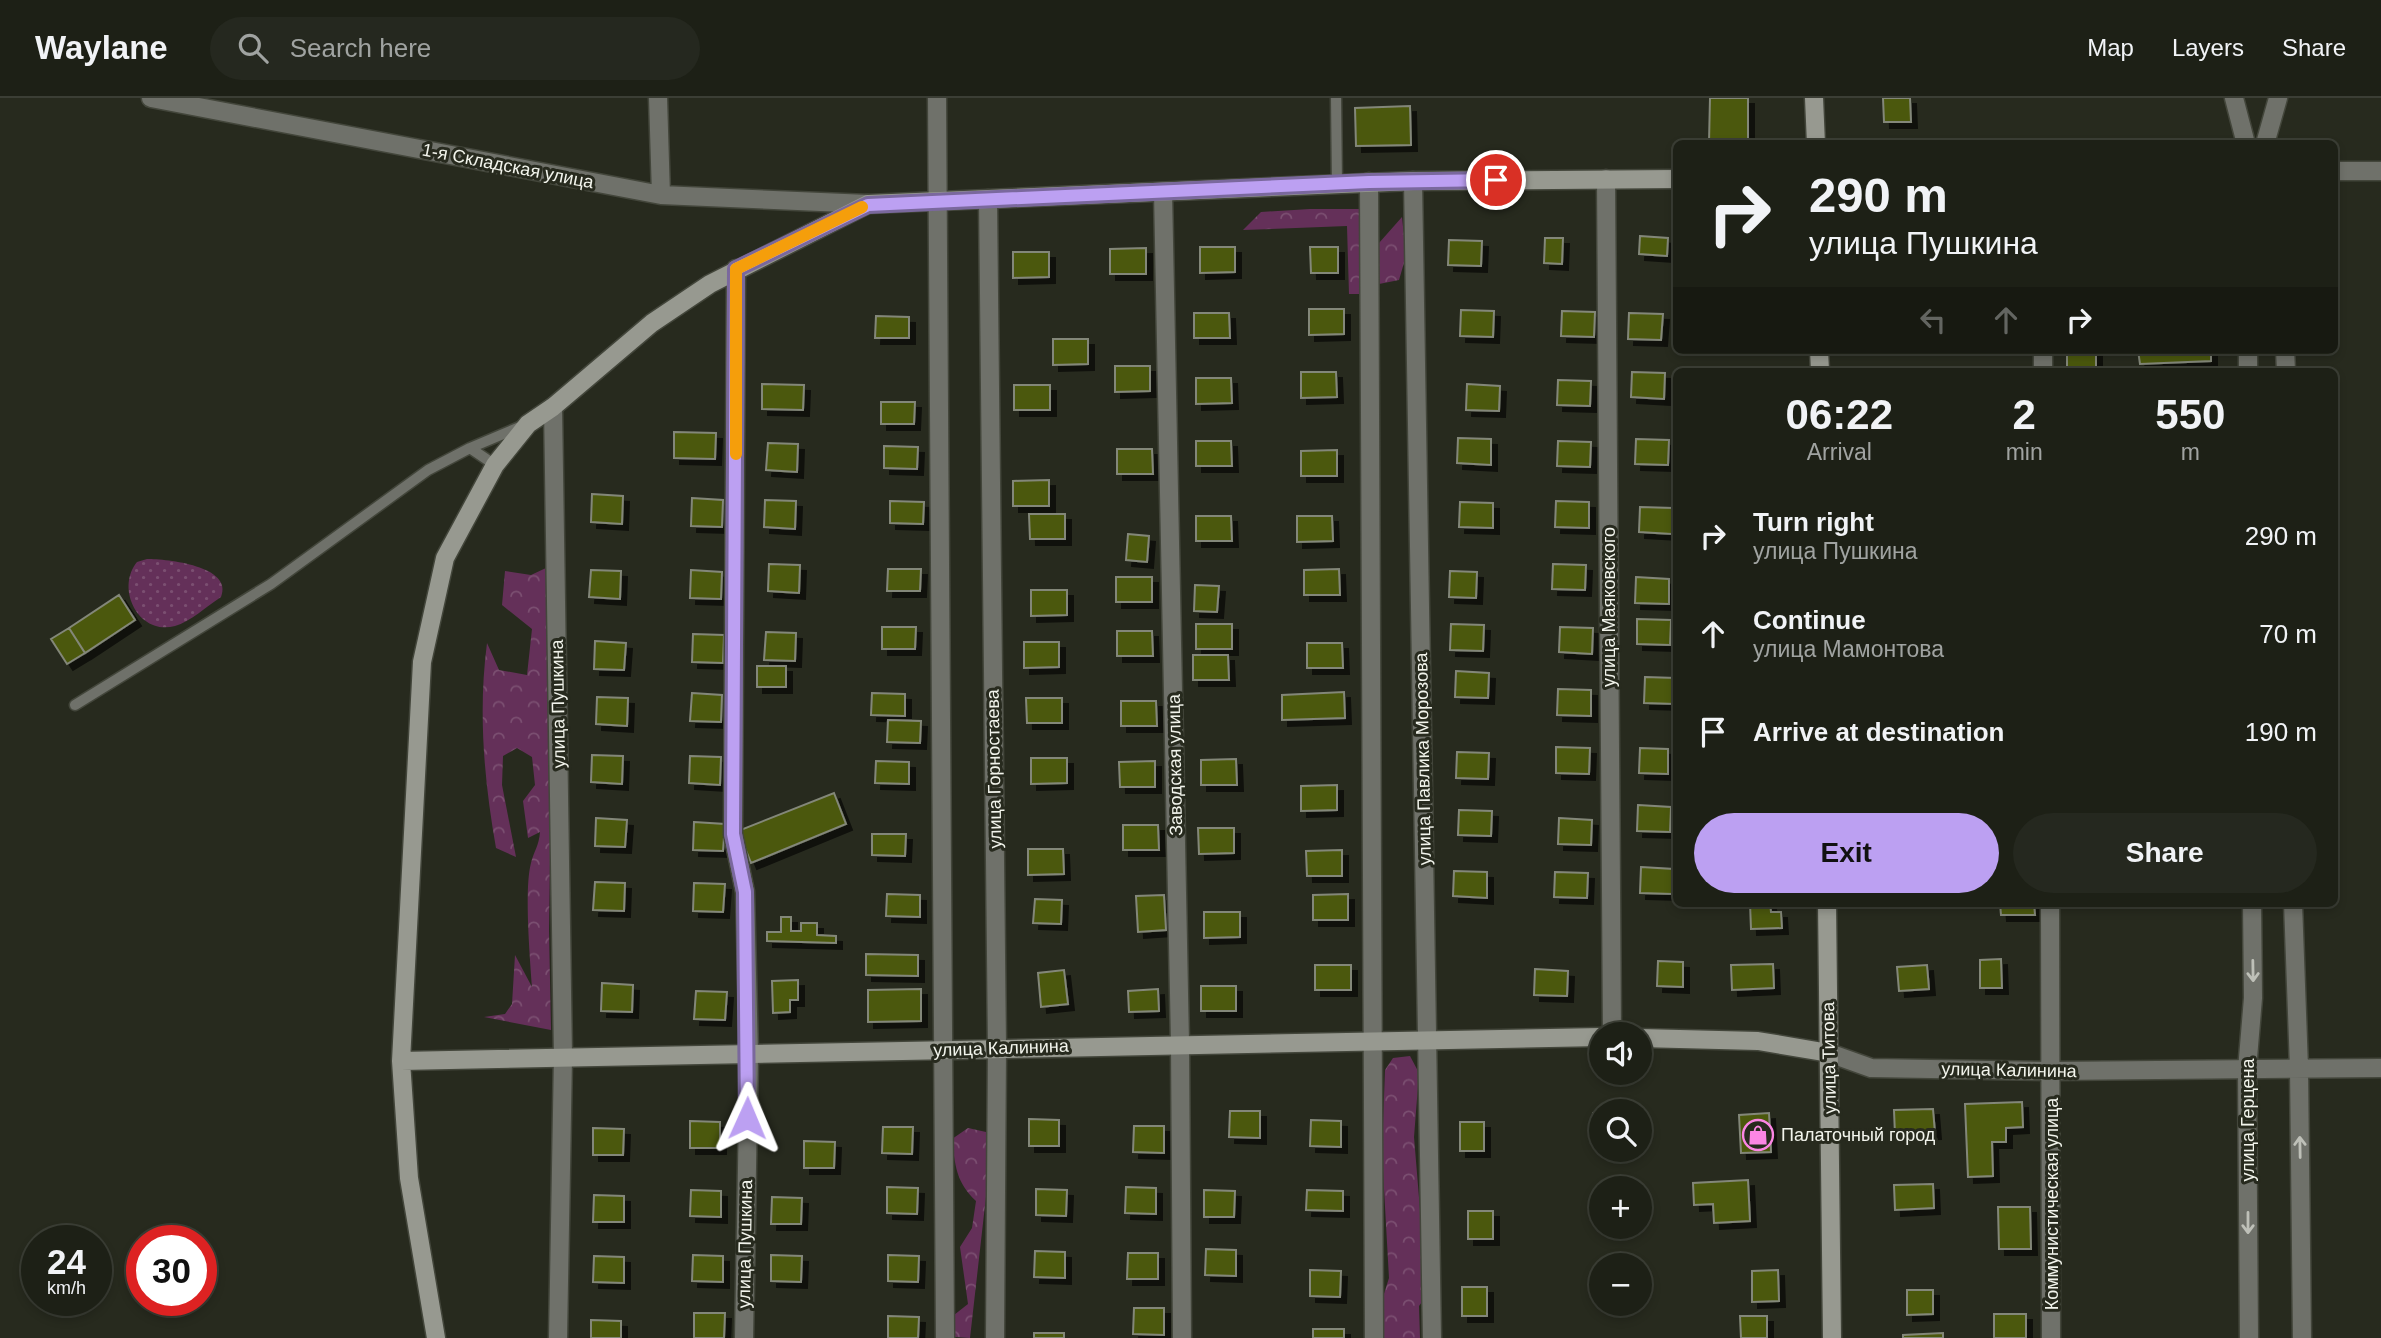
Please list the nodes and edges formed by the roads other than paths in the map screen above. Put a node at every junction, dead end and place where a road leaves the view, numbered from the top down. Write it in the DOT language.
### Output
graph roads {
  1 [pos="151,98"];
  2 [pos="658,98"];
  3 [pos="937,98"];
  4 [pos="1336,98"];
  5 [pos="1814,98"];
  6 [pos="2234,98"];
  7 [pos="2278,98"];
  8 [pos="1816,140"];
  9 [pos="2245,140"];
  10 [pos="2267,140"];
  11 [pos="2338,171"];
  12 [pos="2381,171"];
  13 [pos="1606,179"];
  14 [pos="1673,179"];
  15 [pos="1413,181"];
  16 [pos="1369,182"];
  17 [pos="1337,184"];
  18 [pos="1163,192"];
  19 [pos="661,195"];
  20 [pos="988,199"];
  21 [pos="938,202"];
  22 [pos="868,205"];
  23 [pos="736,269"];
  24 [pos="553,407"];
  25 [pos="528,424"];
  26 [pos="470,448"];
  27 [pos="495,466"];
  28 [pos="75,705"];
  29 [pos="1827,907"];
  30 [pos="2050,907"];
  31 [pos="2252,907"];
  32 [pos="2293,907"];
  33 [pos="1612,1022"];
  34 [pos="1589,1037"];
  35 [pos="1652,1038"];
  36 [pos="1429,1040"];
  37 [pos="1375,1042"];
  38 [pos="1181,1043"];
  39 [pos="997,1048"];
  40 [pos="942,1050"];
  41 [pos="1829,1053"];
  42 [pos="748,1054"];
  43 [pos="563,1056"];
  44 [pos="401,1060"];
  45 [pos="2381,1068"];
  46 [pos="2299,1069"];
  47 [pos="2247,1070"];
  48 [pos="2053,1071"];
  49 [pos="436,1338"];
  50 [pos="558,1338"];
  51 [pos="744,1338"];
  52 [pos="945,1338"];
  53 [pos="995,1338"];
  54 [pos="1182,1338"];
  55 [pos="1374,1338"];
  56 [pos="1432,1338"];
  57 [pos="1832,1338"];
  58 [pos="2051,1338"];
  59 [pos="2249,1338"];
  60 [pos="2302,1338"];
  1 -- 19 [label="street, 1-я Складская улица"];
  2 -- 19 [label="street"];
  3 -- 21 [label="street"];
  4 -- 17 [label="lane"];
  5 -- 8 [label="main road"];
  6 -- 9 [label="street"];
  7 -- 10 [label="street"];
  11 -- 12 [label="street"];
  13 -- 14 [label="main road"];
  13 -- 15 [label="main road"];
  13 -- 33 [label="street, улица Маяковского"];
  15 -- 16 [label="main road"];
  15 -- 36 [label="street, улица Павлика Морозова"];
  16 -- 17 [label="main road"];
  16 -- 37 [label="street"];
  17 -- 18 [label="main road"];
  18 -- 20 [label="main road"];
  18 -- 38 [label="street, Заводская улица"];
  19 -- 22 [label="street, 1-я Складская улица"];
  20 -- 21 [label="main road"];
  20 -- 39 [label="street, улица Горностаева"];
  21 -- 22 [label="main road"];
  21 -- 40 [label="street"];
  22 -- 23 [label="main road"];
  23 -- 24 [label="main road"];
  23 -- 42 [label="street, улица Пушкина"];
  24 -- 25 [label="main road"];
  24 -- 43 [label="street, улица Пушкина"];
  25 -- 26 [label="lane"];
  25 -- 27 [label="main road"];
  26 -- 27 [label="lane"];
  26 -- 28 [label="lane"];
  27 -- 44 [label="main road"];
  29 -- 41 [label="main road, улица Титова"];
  30 -- 48 [label="street, Коммунистическая улица"];
  31 -- 47 [label="street, улица Герцена, one-way"];
  32 -- 46 [label="street"];
  34 -- 36 [label="main road, улица Калинина"];
  35 -- 41 [label="main road, улица Калинина"];
  36 -- 37 [label="main road, улица Калинина"];
  36 -- 56 [label="street, улица Павлика Морозова"];
  37 -- 38 [label="main road, улица Калинина"];
  37 -- 55 [label="street"];
  38 -- 39 [label="main road, улица Калинина"];
  38 -- 54 [label="street, Заводская улица"];
  39 -- 40 [label="main road, улица Калинина"];
  39 -- 53 [label="street, улица Горностаева"];
  40 -- 42 [label="main road, улица Калинина"];
  40 -- 52 [label="street"];
  41 -- 48 [label="street, улица Калинина"];
  41 -- 57 [label="main road, улица Титова"];
  42 -- 43 [label="main road, улица Калинина"];
  42 -- 51 [label="street, улица Пушкина"];
  43 -- 44 [label="main road, улица Калинина"];
  43 -- 50 [label="street, улица Пушкина"];
  44 -- 49 [label="main road"];
  45 -- 46 [label="street, улица Калинина"];
  46 -- 47 [label="street, улица Калинина"];
  60 -- 46 [label="street, one-way"];
  47 -- 48 [label="street, улица Калинина"];
  47 -- 59 [label="street, улица Герцена, one-way"];
  48 -- 58 [label="street, Коммунистическая улица"];
}
